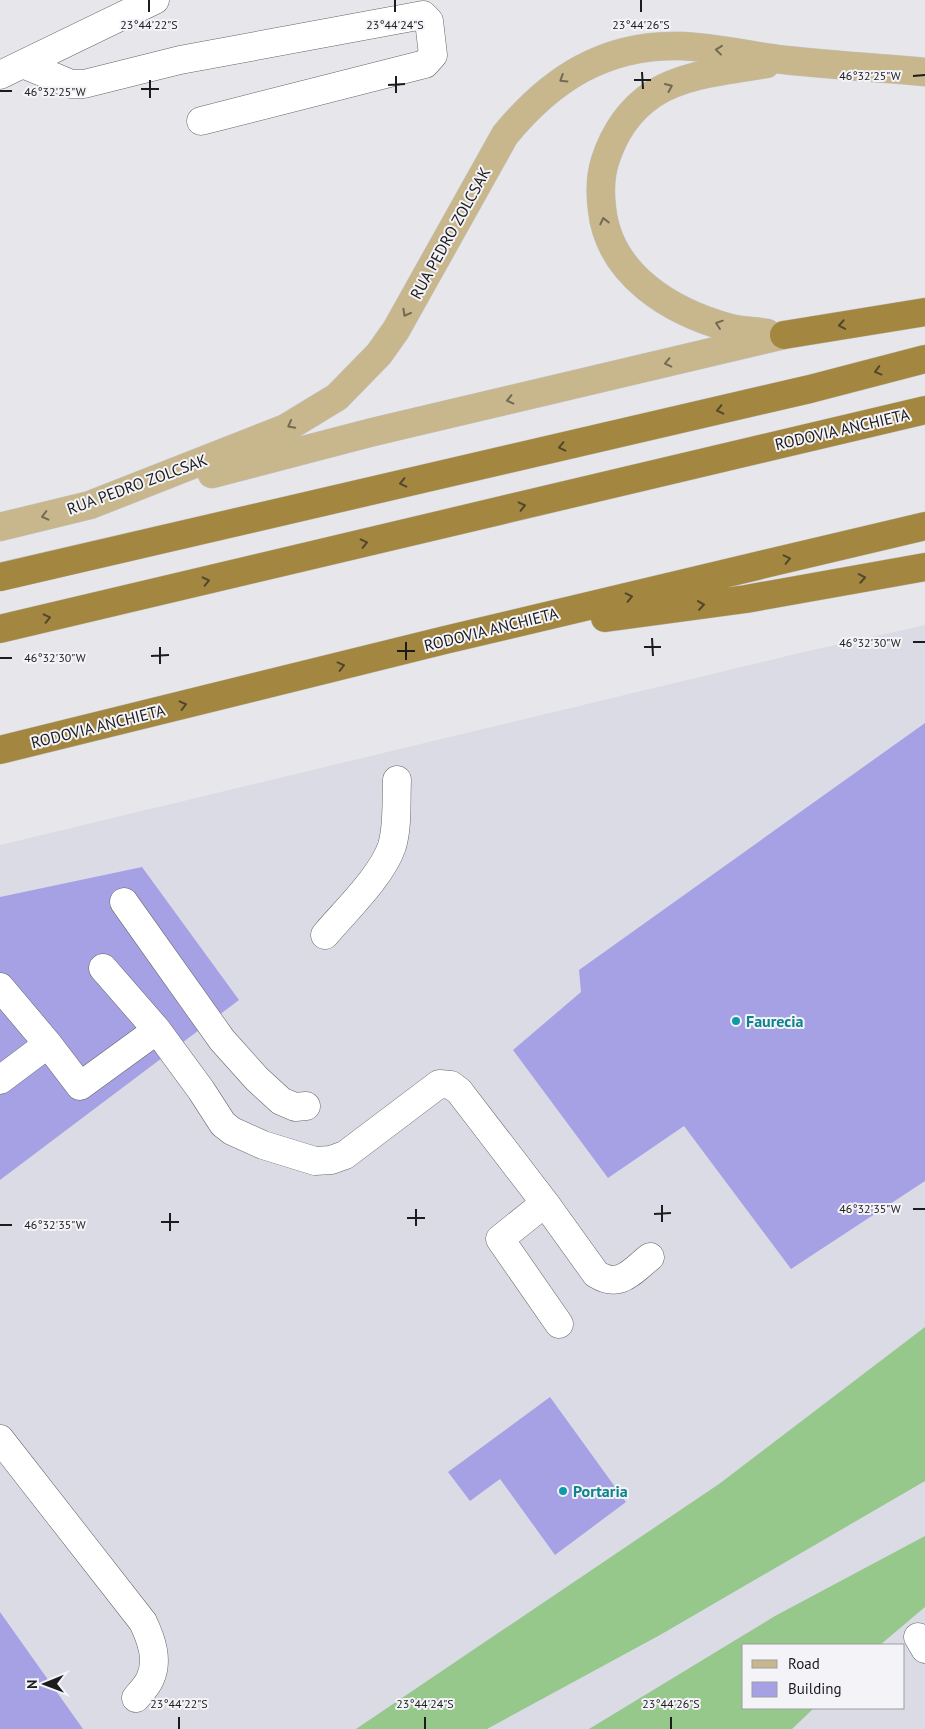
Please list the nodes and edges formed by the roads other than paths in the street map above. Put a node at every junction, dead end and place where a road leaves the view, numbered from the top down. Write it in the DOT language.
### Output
graph roads {
  1 [pos="146,2"];
  2 [pos="784,60"];
  3 [pos="11,70"];
  4 [pos="925,72"];
  5 [pos="202,121"];
  6 [pos="925,312"];
  7 [pos="784,335"];
  8 [pos="925,359"];
  9 [pos="925,410"];
  10 [pos="90,505"];
  11 [pos="925,526"];
  12 [pos="0,527"];
  13 [pos="925,567"];
  14 [pos="0,577"];
  15 [pos="0,630"];
  16 [pos="445,640"];
  17 [pos="0,750"];
  18 [pos="397,780"];
  19 [pos="124,902"];
  20 [pos="325,935"];
  21 [pos="103,968"];
  22 [pos="0,987"];
  23 [pos="158,1030"];
  24 [pos="48,1044"];
  25 [pos="0,1080"];
  26 [pos="306,1106"];
  27 [pos="545,1203"];
  28 [pos="650,1258"];
  29 [pos="559,1324"];
  30 [pos="0,1439"];
  31 [pos="136,1698"];
  1 -- 3 [label="street"];
  2 -- 4 [label="main road, RUA PEDRO ZOLCSAK"];
  7 -- 2 [label="main road, one-way"];
  2 -- 10 [label="main road, RUA PEDRO ZOLCSAK, one-way"];
  3 -- 5 [label="street"];
  6 -- 7 [label="highway, one-way"];
  7 -- 10 [label="main road, one-way"];
  8 -- 14 [label="highway, one-way"];
  15 -- 9 [label="highway, RODOVIA ANCHIETA, one-way"];
  10 -- 12 [label="main road, RUA PEDRO ZOLCSAK, one-way"];
  16 -- 11 [label="highway, RODOVIA ANCHIETA, one-way"];
  16 -- 13 [label="highway, one-way"];
  17 -- 16 [label="highway, RODOVIA ANCHIETA, one-way"];
  18 -- 20 [label="street"];
  19 -- 26 [label="street"];
  21 -- 23 [label="street"];
  22 -- 24 [label="street"];
  23 -- 24 [label="street"];
  23 -- 27 [label="street"];
  24 -- 25 [label="street"];
  27 -- 28 [label="street"];
  27 -- 29 [label="street"];
  30 -- 31 [label="street"];
}
